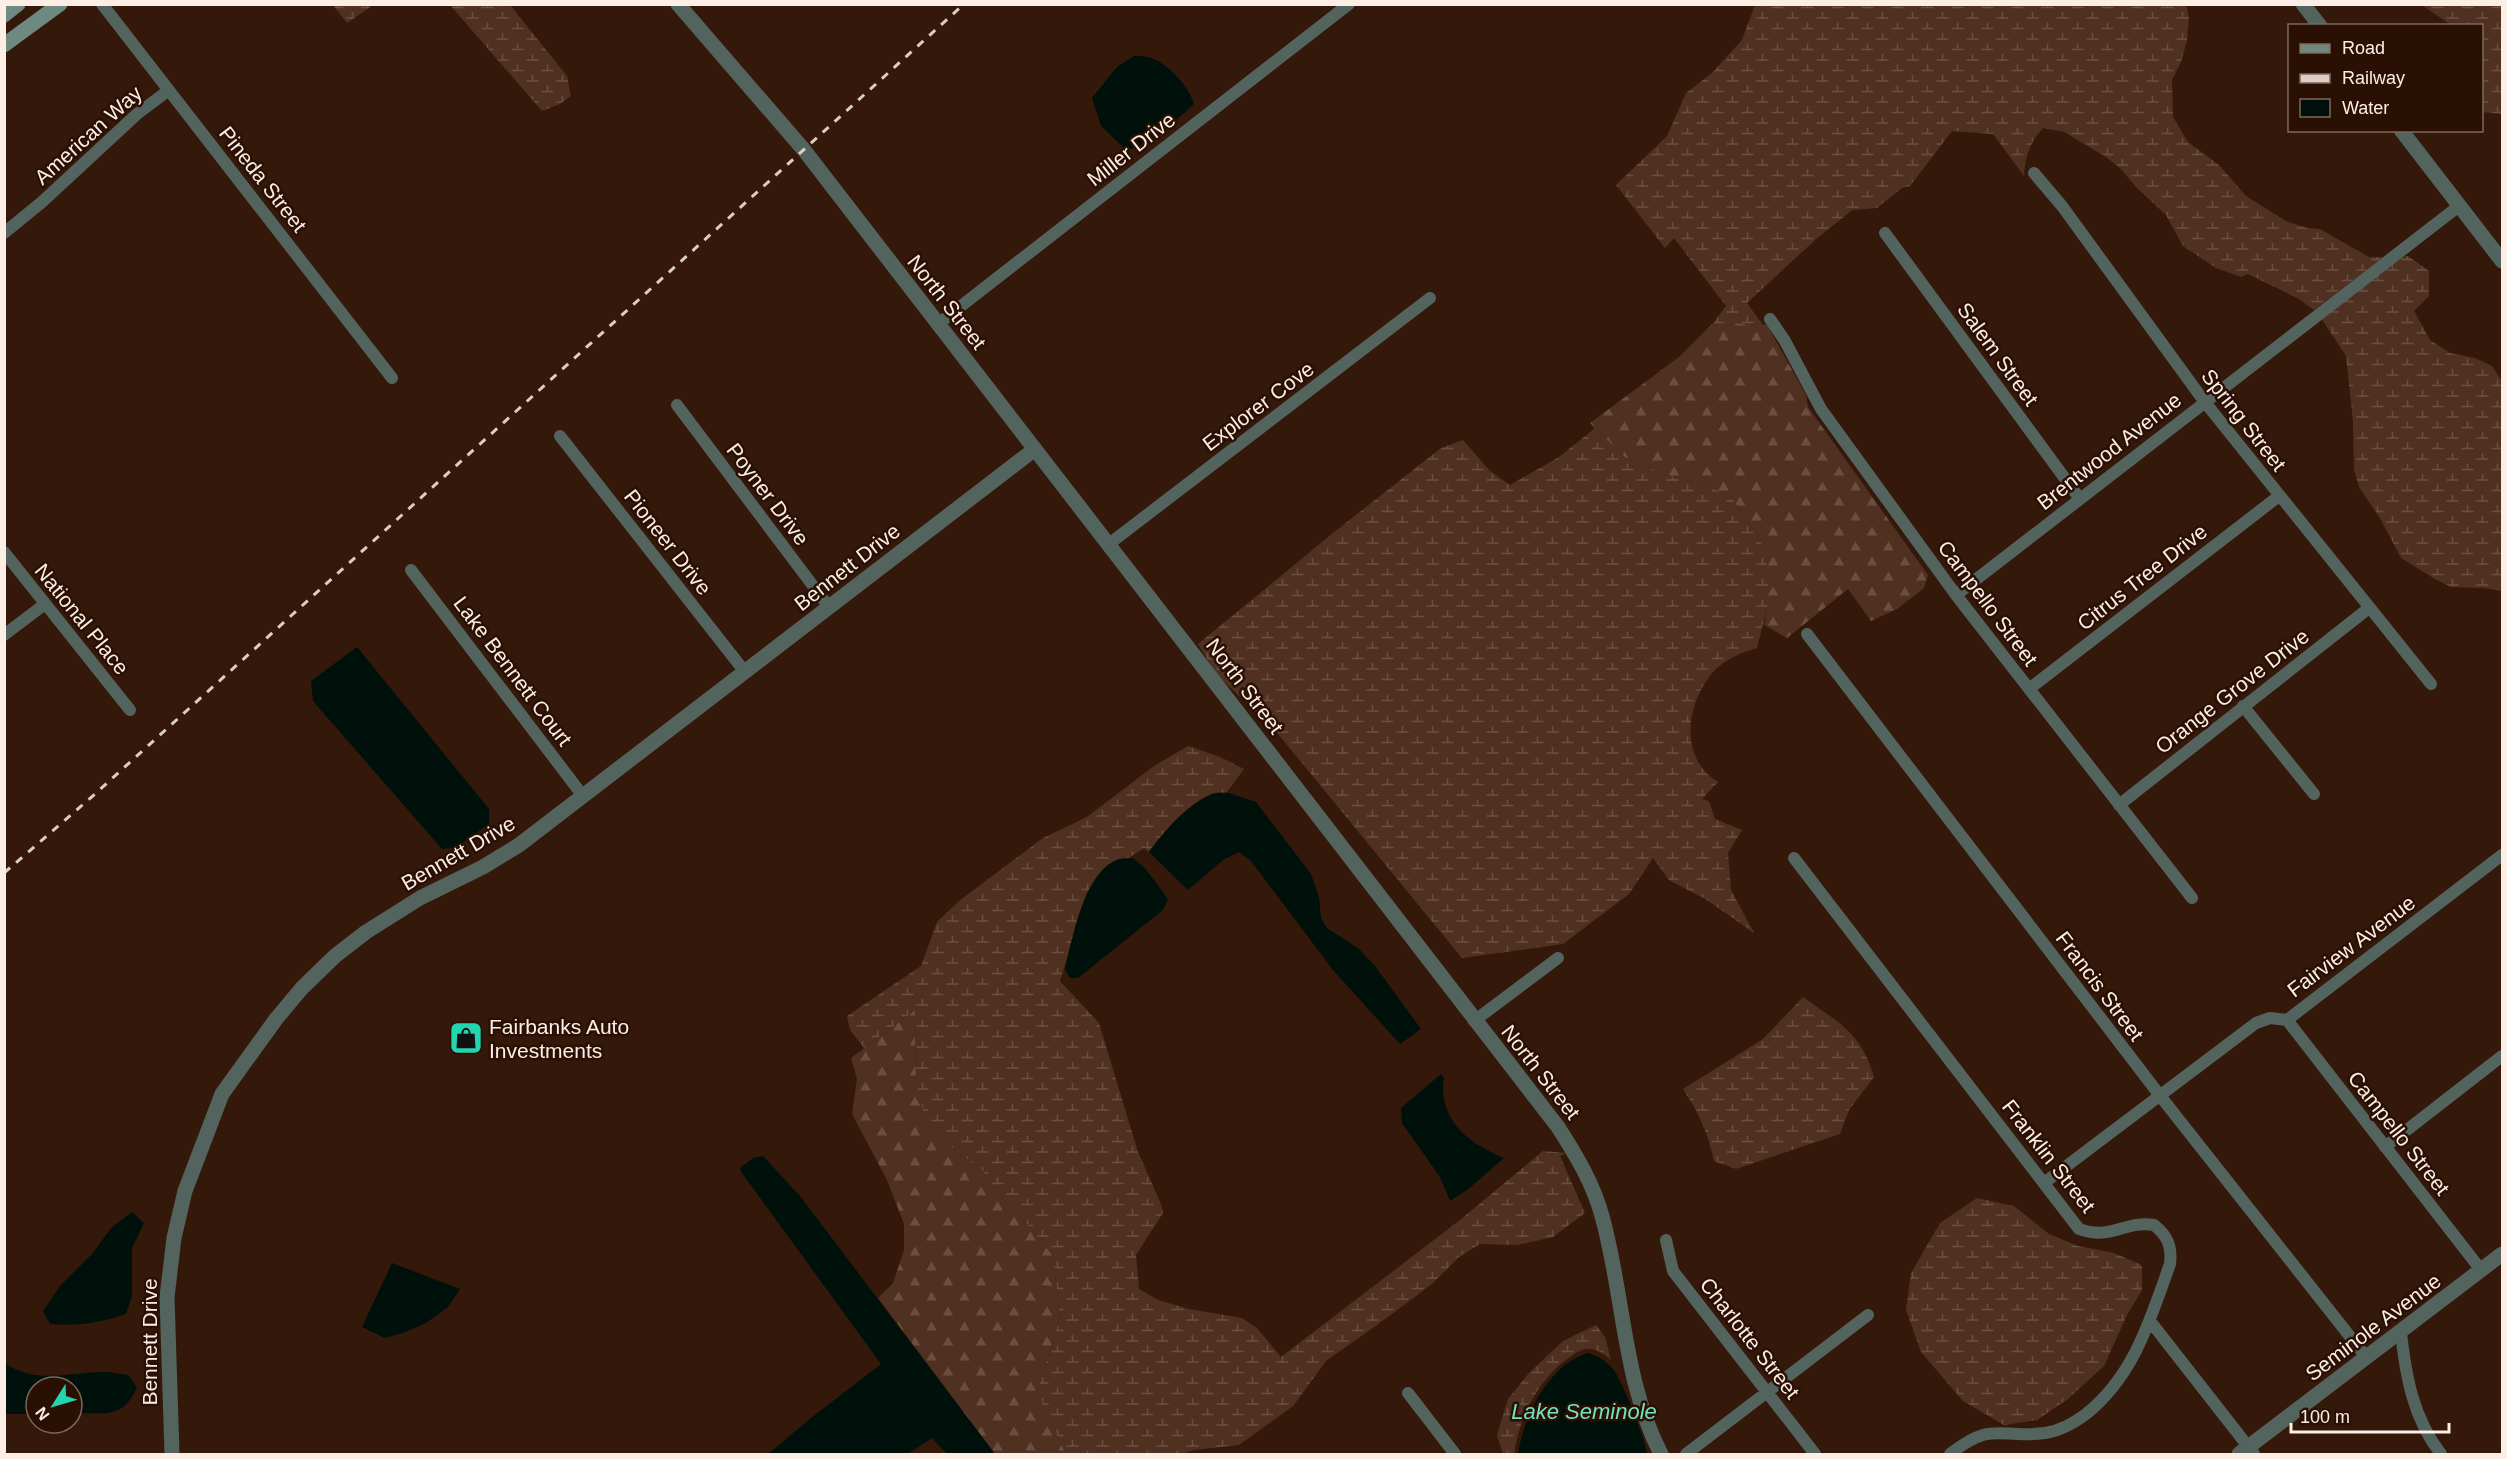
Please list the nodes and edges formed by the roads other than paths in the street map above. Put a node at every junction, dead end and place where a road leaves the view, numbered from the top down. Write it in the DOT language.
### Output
graph roads {
  1 [pos="18,4"];
  2 [pos="60,4"];
  3 [pos="102,4"];
  4 [pos="678,4"];
  5 [pos="1349,4"];
  6 [pos="2303,4"];
  7 [pos="4,15"];
  8 [pos="2318,24"];
  9 [pos="4,45"];
  10 [pos="169,90"];
  11 [pos="2403,132"];
  12 [pos="2034,173"];
  13 [pos="2459,206"];
  14 [pos="4,233"];
  15 [pos="1885,233"];
  16 [pos="2502,261"];
  17 [pos="1430,298"];
  18 [pos="1770,319"];
  19 [pos="938,324"];
  20 [pos="392,378"];
  21 [pos="2204,402"];
  22 [pos="677,405"];
  23 [pos="560,436"];
  24 [pos="1035,449"];
  25 [pos="2279,496"];
  26 [pos="2080,499"];
  27 [pos="1109,544"];
  28 [pos="4,552"];
  29 [pos="411,570"];
  30 [pos="1956,595"];
  31 [pos="45,604"];
  32 [pos="829,607"];
  33 [pos="2369,608"];
  34 [pos="1807,634"];
  35 [pos="4,635"];
  36 [pos="745,672"];
  37 [pos="2431,684"];
  38 [pos="2029,689"];
  39 [pos="2243,706"];
  40 [pos="130,710"];
  41 [pos="2314,794"];
  42 [pos="583,796"];
  43 [pos="2119,805"];
  44 [pos="2502,855"];
  45 [pos="1794,858"];
  46 [pos="2192,898"];
  47 [pos="1558,958"];
  48 [pos="2287,1020"];
  49 [pos="1474,1021"];
  50 [pos="2502,1056"];
  51 [pos="2161,1097"];
  52 [pos="2385,1147"];
  53 [pos="2044,1183"];
  54 [pos="1666,1240"];
  55 [pos="2502,1254"];
  56 [pos="2481,1270"];
  57 [pos="1868,1315"];
  58 [pos="2150,1321"];
  59 [pos="2401,1333"];
  60 [pos="2367,1358"];
  61 [pos="1767,1391"];
  62 [pos="1408,1393"];
  63 [pos="2247,1452"];
  64 [pos="172,1455"];
  65 [pos="1455,1455"];
  66 [pos="1661,1455"];
  67 [pos="1686,1455"];
  68 [pos="1815,1455"];
  69 [pos="1950,1455"];
  70 [pos="2441,1455"];
  1 -- 7 [label="main road"];
  2 -- 9 [label="main road"];
  3 -- 10 [label="street, Pineda Street"];
  4 -- 19 [label="street, North Street"];
  5 -- 19 [label="street, Miller Drive"];
  6 -- 8 [label="street"];
  10 -- 14 [label="street, American Way"];
  10 -- 20 [label="street, Pineda Street"];
  11 -- 13 [label="street"];
  12 -- 21 [label="street, Spring Street"];
  13 -- 16 [label="street"];
  13 -- 21 [label="street, Brentwood Avenue"];
  15 -- 26 [label="street, Salem Street"];
  17 -- 27 [label="street, Explorer Cove"];
  18 -- 30 [label="street, Campello Street"];
  19 -- 24 [label="street, North Street"];
  21 -- 25 [label="street, Spring Street"];
  21 -- 26 [label="street, Brentwood Avenue"];
  22 -- 32 [label="street, Poyner Drive"];
  23 -- 36 [label="street, Pioneer Drive"];
  24 -- 27 [label="street, North Street"];
  24 -- 32 [label="street, Bennett Drive"];
  25 -- 33 [label="street, Spring Street"];
  25 -- 38 [label="street, Citrus Tree Drive"];
  26 -- 30 [label="street, Brentwood Avenue"];
  27 -- 49 [label="street, North Street"];
  28 -- 31 [label="street, National Place"];
  29 -- 42 [label="street, Lake Bennett Court"];
  30 -- 38 [label="street, Campello Street"];
  31 -- 35 [label="street"];
  31 -- 40 [label="street, National Place"];
  32 -- 36 [label="street, Bennett Drive"];
  33 -- 37 [label="street, Spring Street"];
  33 -- 39 [label="street, Orange Grove Drive"];
  34 -- 51 [label="street, Francis Street"];
  36 -- 42 [label="street, Bennett Drive"];
  38 -- 43 [label="street, Campello Street"];
  39 -- 41 [label="street"];
  39 -- 43 [label="street, Orange Grove Drive"];
  42 -- 64 [label="street, Bennett Drive"];
  43 -- 46 [label="street, Campello Street"];
  44 -- 48 [label="street, Fairview Avenue"];
  45 -- 53 [label="street, Franklin Street"];
  47 -- 49 [label="street"];
  48 -- 51 [label="street, Fairview Avenue"];
  48 -- 52 [label="street, Campello Street"];
  49 -- 66 [label="street, North Street"];
  50 -- 52 [label="street"];
  51 -- 53 [label="street, Fairview Avenue"];
  51 -- 60 [label="street, Francis Street"];
  52 -- 56 [label="street, Campello Street"];
  53 -- 58 [label="street, Franklin Street"];
  54 -- 61 [label="street, Charlotte Street"];
  55 -- 56 [label="street, Seminole Avenue"];
  56 -- 59 [label="street, Seminole Avenue"];
  57 -- 61 [label="street"];
  58 -- 63 [label="street"];
  58 -- 69 [label="street, Franklin Street"];
  59 -- 60 [label="street, Seminole Avenue"];
  59 -- 70 [label="street"];
  60 -- 63 [label="street, Seminole Avenue"];
  61 -- 67 [label="street"];
  61 -- 68 [label="street, Charlotte Street"];
  62 -- 65 [label="street"];
}
